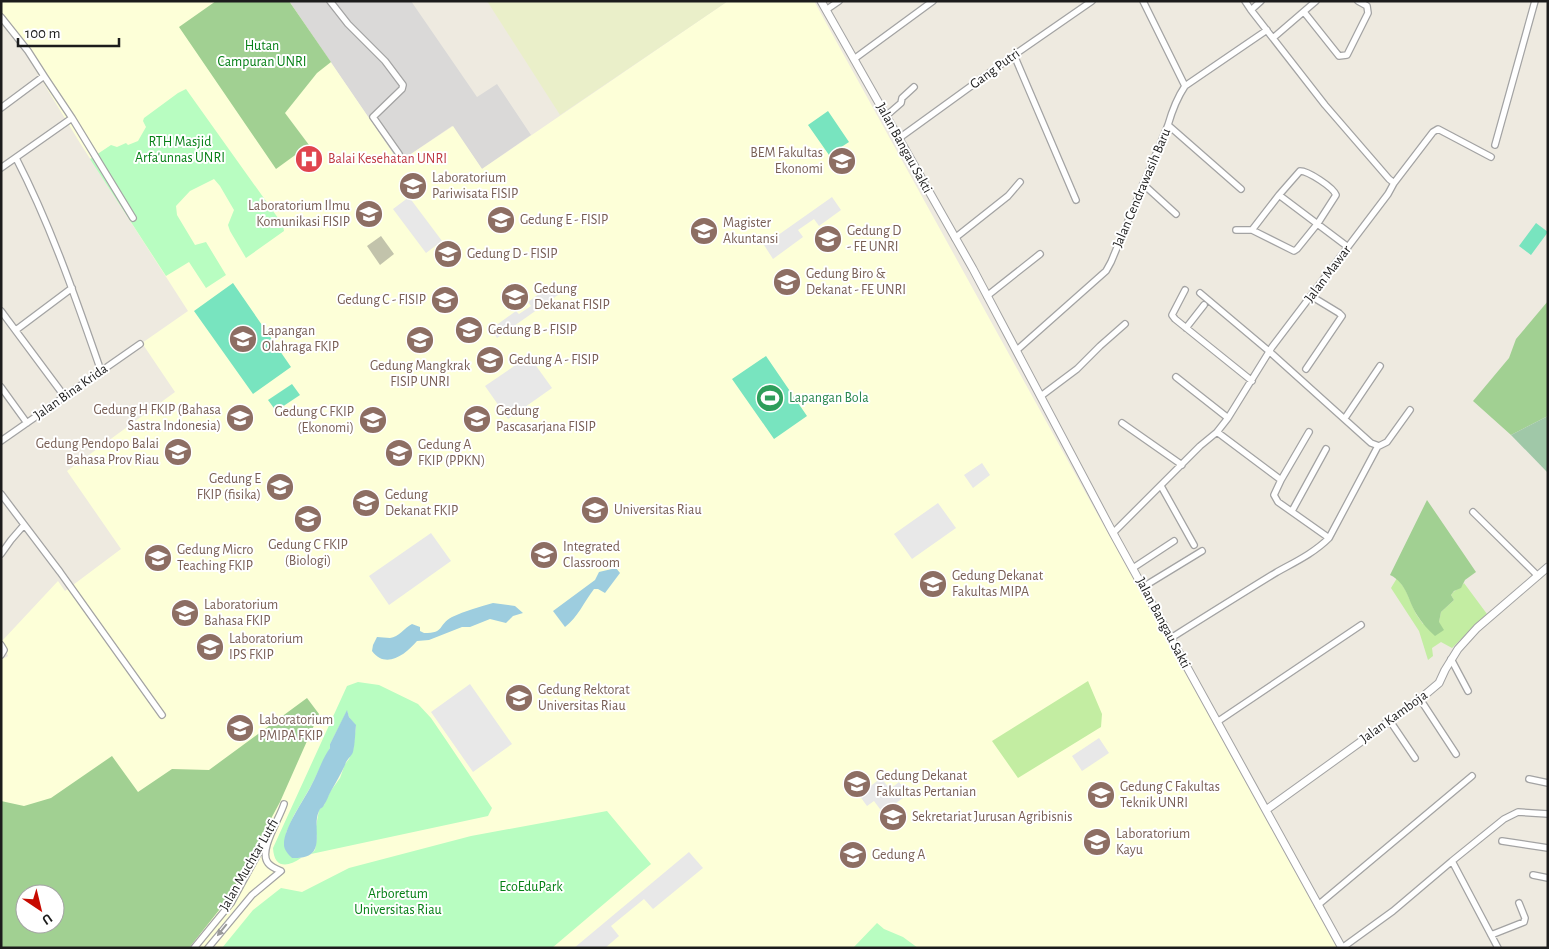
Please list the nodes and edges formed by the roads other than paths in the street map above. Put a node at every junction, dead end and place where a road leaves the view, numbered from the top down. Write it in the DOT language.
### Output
graph roads {
  1 [pos="330,1"];
  2 [pos="821,1"];
  3 [pos="838,1"];
  4 [pos="933,1"];
  5 [pos="1092,1"];
  6 [pos="1143,1"];
  7 [pos="1245,1"];
  8 [pos="1261,1"];
  9 [pos="1316,1"];
  10 [pos="1358,1"];
  11 [pos="1535,1"];
  12 [pos="826,10"];
  13 [pos="1251,10"];
  14 [pos="1304,12"];
  15 [pos="2,19"];
  16 [pos="1267,30"];
  17 [pos="1273,38"];
  18 [pos="1014,55"];
  19 [pos="854,59"];
  20 [pos="44,76"];
  21 [pos="1185,86"];
  22 [pos="914,87"];
  23 [pos="1,108"];
  24 [pos="886,116"];
  25 [pos="72,118"];
  26 [pos="1168,125"];
  27 [pos="898,139"];
  28 [pos="1495,145"];
  29 [pos="399,154"];
  30 [pos="1491,157"];
  31 [pos="16,158"];
  32 [pos="1,168"];
  33 [pos="1020,182"];
  34 [pos="1394,183"];
  35 [pos="1144,184"];
  36 [pos="1241,189"];
  37 [pos="1278,195"];
  38 [pos="1076,200"];
  39 [pos="1176,214"];
  40 [pos="133,218"];
  41 [pos="1318,223"];
  42 [pos="1236,230"];
  43 [pos="1252,230"];
  44 [pos="955,238"];
  45 [pos="1348,247"];
  46 [pos="1040,254"];
  47 [pos="72,288"];
  48 [pos="1185,290"];
  49 [pos="1200,293"];
  50 [pos="986,296"];
  51 [pos="1311,296"];
  52 [pos="1204,305"];
  53 [pos="1,310"];
  54 [pos="8,319"];
  55 [pos="1,324"];
  56 [pos="1125,324"];
  57 [pos="1186,328"];
  58 [pos="16,330"];
  59 [pos="140,344"];
  60 [pos="1016,350"];
  61 [pos="1270,352"];
  62 [pos="1380,366"];
  63 [pos="1306,369"];
  64 [pos="100,372"];
  65 [pos="1176,377"];
  66 [pos="1252,380"];
  67 [pos="1,387"];
  68 [pos="1041,396"];
  69 [pos="65,397"];
  70 [pos="1410,410"];
  71 [pos="1228,418"];
  72 [pos="1345,418"];
  73 [pos="27,423"];
  74 [pos="1122,423"];
  75 [pos="1217,432"];
  76 [pos="1309,432"];
  77 [pos="1,441"];
  78 [pos="1378,446"];
  79 [pos="1326,450"];
  80 [pos="1182,465"];
  81 [pos="1280,480"];
  82 [pos="1161,486"];
  83 [pos="1,494"];
  84 [pos="1292,511"];
  85 [pos="1473,512"];
  86 [pos="24,525"];
  87 [pos="1113,533"];
  88 [pos="1328,538"];
  89 [pos="1174,541"];
  90 [pos="1194,545"];
  91 [pos="1202,551"];
  92 [pos="1,554"];
  93 [pos="1548,567"];
  94 [pos="1133,568"];
  95 [pos="1538,576"];
  96 [pos="1144,587"];
  97 [pos="1361,625"];
  98 [pos="1171,638"];
  99 [pos="1,644"];
  100 [pos="1,655"];
  101 [pos="1451,659"];
  102 [pos="1468,691"];
  103 [pos="1420,699"];
  104 [pos="162,715"];
  105 [pos="1390,721"];
  106 [pos="1217,722"];
  107 [pos="1456,754"];
  108 [pos="1415,758"];
  109 [pos="1472,776"];
  110 [pos="1529,779"];
  111 [pos="1548,783"];
  112 [pos="1266,810"];
  113 [pos="1548,814"];
  114 [pos="1502,841"];
  115 [pos="1548,848"];
  116 [pos="1452,860"];
  117 [pos="1533,875"];
  118 [pos="1548,878"];
  119 [pos="1520,903"];
  120 [pos="1318,904"];
  121 [pos="1492,935"];
  122 [pos="194,948"];
  123 [pos="208,948"];
  124 [pos="1342,948"];
  125 [pos="1498,948"];
  1 -- 29 [label="street"];
  2 -- 12 [label="street, Jalan Bangau Sakti"];
  3 -- 12 [label="street"];
  4 -- 19 [label="street"];
  5 -- 18 [label="street, Gang Putri"];
  6 -- 21 [label="street"];
  7 -- 13 [label="street"];
  8 -- 13 [label="street"];
  9 -- 14 [label="street"];
  10 -- 14 [label="street"];
  11 -- 28 [label="street"];
  12 -- 19 [label="street, Jalan Bangau Sakti"];
  13 -- 16 [label="street"];
  14 -- 17 [label="street"];
  15 -- 20 [label="street"];
  16 -- 17 [label="street"];
  16 -- 21 [label="street"];
  17 -- 34 [label="street"];
  18 -- 27 [label="street, Gang Putri"];
  18 -- 38 [label="street"];
  19 -- 24 [label="street, Jalan Bangau Sakti"];
  20 -- 23 [label="street"];
  20 -- 25 [label="street"];
  21 -- 26 [label="street, Jalan Cendrawasih Baru"];
  22 -- 24 [label="street"];
  24 -- 27 [label="street, Jalan Bangau Sakti"];
  25 -- 31 [label="street"];
  25 -- 40 [label="street"];
  26 -- 35 [label="street, Jalan Cendrawasih Baru"];
  26 -- 36 [label="street"];
  27 -- 44 [label="street, Jalan Bangau Sakti"];
  30 -- 34 [label="street, Jalan Mawar"];
  31 -- 32 [label="street"];
  31 -- 47 [label="street"];
  33 -- 44 [label="street"];
  34 -- 45 [label="street, Jalan Mawar"];
  35 -- 39 [label="street"];
  35 -- 60 [label="street, Jalan Cendrawasih Baru"];
  37 -- 41 [label="street"];
  37 -- 41 [label="street"];
  37 -- 43 [label="street"];
  41 -- 43 [label="street"];
  41 -- 45 [label="street"];
  42 -- 43 [label="street"];
  44 -- 50 [label="street, Jalan Bangau Sakti"];
  45 -- 51 [label="street, Jalan Mawar"];
  46 -- 50 [label="street"];
  47 -- 58 [label="street"];
  47 -- 64 [label="street"];
  48 -- 57 [label="street"];
  49 -- 61 [label="street"];
  50 -- 60 [label="street, Jalan Bangau Sakti"];
  51 -- 61 [label="street, Jalan Mawar"];
  51 -- 63 [label="street"];
  52 -- 57 [label="street"];
  53 -- 54 [label="street"];
  54 -- 55 [label="street"];
  54 -- 58 [label="street"];
  56 -- 68 [label="street"];
  57 -- 66 [label="street"];
  58 -- 69 [label="street"];
  59 -- 64 [label="street, Jalan Bina Krida"];
  60 -- 68 [label="street, Jalan Bangau Sakti"];
  61 -- 66 [label="street, Jalan Mawar"];
  61 -- 72 [label="street"];
  62 -- 72 [label="street"];
  64 -- 69 [label="street, Jalan Bina Krida"];
  65 -- 71 [label="street"];
  66 -- 71 [label="street, Jalan Mawar"];
  67 -- 73 [label="street"];
  68 -- 87 [label="street, Jalan Bangau Sakti"];
  69 -- 73 [label="street, Jalan Bina Krida"];
  70 -- 78 [label="street"];
  71 -- 75 [label="street, Jalan Mawar"];
  72 -- 78 [label="street"];
  73 -- 77 [label="street, Jalan Bina Krida"];
  74 -- 80 [label="street"];
  75 -- 80 [label="street, Jalan Mawar"];
  75 -- 81 [label="street"];
  76 -- 81 [label="street"];
  78 -- 88 [label="street"];
  79 -- 84 [label="street"];
  80 -- 82 [label="street, Jalan Mawar"];
  81 -- 84 [label="street"];
  82 -- 87 [label="street, Jalan Mawar"];
  82 -- 90 [label="street"];
  83 -- 86 [label="street"];
  84 -- 88 [label="street"];
  85 -- 95 [label="street"];
  86 -- 92 [label="street"];
  86 -- 104 [label="street"];
  87 -- 94 [label="street, Jalan Bangau Sakti"];
  88 -- 98 [label="street"];
  89 -- 94 [label="street"];
  91 -- 96 [label="street"];
  93 -- 95 [label="street, Jalan Kamboja"];
  94 -- 96 [label="street, Jalan Bangau Sakti"];
  95 -- 101 [label="street, Jalan Kamboja"];
  96 -- 98 [label="street, Jalan Bangau Sakti"];
  97 -- 106 [label="street"];
  98 -- 106 [label="street, Jalan Bangau Sakti"];
  99 -- 100 [label="street"];
  101 -- 102 [label="street"];
  101 -- 103 [label="street, Jalan Kamboja"];
  103 -- 105 [label="street, Jalan Kamboja"];
  103 -- 107 [label="street"];
  105 -- 108 [label="street"];
  105 -- 112 [label="street, Jalan Kamboja"];
  106 -- 112 [label="street, Jalan Bangau Sakti"];
  109 -- 120 [label="street"];
  110 -- 111 [label="street"];
  112 -- 120 [label="street, Jalan Bangau Sakti"];
  113 -- 116 [label="street"];
  114 -- 115 [label="street"];
  116 -- 121 [label="street"];
  116 -- 124 [label="street"];
  117 -- 118 [label="street"];
  119 -- 121 [label="street"];
  120 -- 124 [label="street, Jalan Bangau Sakti"];
  121 -- 125 [label="street"];
  122 -- 123 [label="street, Jalan Muchtar Lutfi, one-way"];
}
